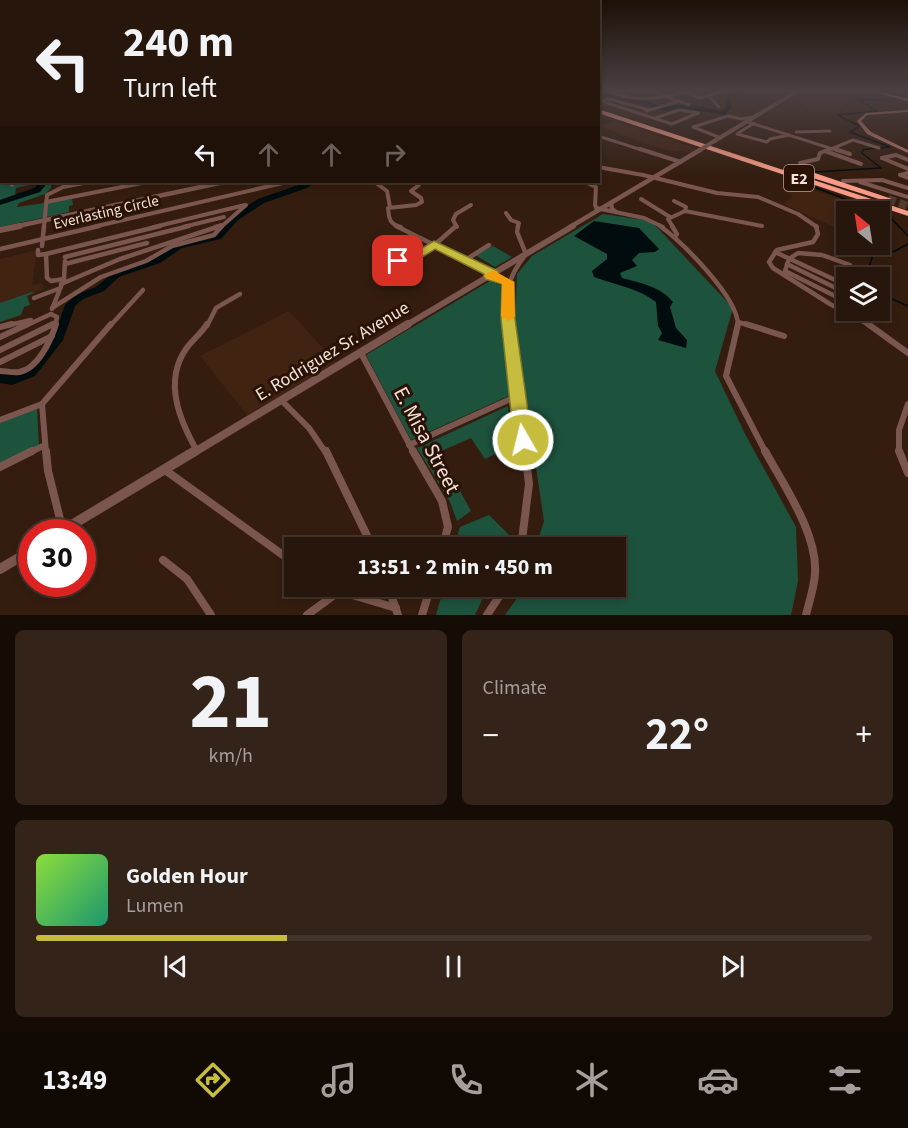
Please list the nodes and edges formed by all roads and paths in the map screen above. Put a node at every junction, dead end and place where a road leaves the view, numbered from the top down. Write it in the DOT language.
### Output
graph roads {
  1 [pos="626,119"];
  2 [pos="629,119"];
  3 [pos="657,119"];
  4 [pos="685,119"];
  5 [pos="719,119"];
  6 [pos="741,119"];
  7 [pos="757,119"];
  8 [pos="866,119"];
  9 [pos="754,121"];
  10 [pos="830,130"];
  11 [pos="793,133"];
  12 [pos="600,137"];
  13 [pos="719,139"];
  14 [pos="690,141"];
  15 [pos="832,148"];
  16 [pos="879,148"];
  17 [pos="825,151"];
  18 [pos="908,151"];
  19 [pos="849,154"];
  20 [pos="748,156"];
  21 [pos="908,160"];
  22 [pos="681,162"];
  23 [pos="800,163"];
  24 [pos="861,164"];
  25 [pos="600,167"];
  26 [pos="908,173"];
  27 [pos="652,178"];
  28 [pos="843,181"];
  29 [pos="855,181"];
  30 [pos="61,183"];
  31 [pos="84,183"];
  32 [pos="142,183"];
  33 [pos="210,183"];
  34 [pos="219,183"];
  35 [pos="283,183"];
  36 [pos="376,183"];
  37 [pos="417,183"];
  38 [pos="587,183"];
  39 [pos="63,187"];
  40 [pos="908,188"];
  41 [pos="153,196"];
  42 [pos="908,197"];
  43 [pos="641,199"];
  44 [pos="888,199"];
  45 [pos="674,201"];
  46 [pos="46,202"];
  47 [pos="471,205"];
  48 [pos="390,207"];
  49 [pos="908,208"];
  50 [pos="599,209"];
  51 [pos="614,211"];
  52 [pos="685,211"];
  53 [pos="219,212"];
  54 [pos="506,213"];
  55 [pos="670,217"];
  56 [pos="908,217"];
  57 [pos="45,219"];
  58 [pos="225,219"];
  59 [pos="411,224"];
  60 [pos="165,225"];
  61 [pos="222,225"];
  62 [pos="400,226"];
  63 [pos="762,226"];
  64 [pos="0,229"];
  65 [pos="169,233"];
  66 [pos="118,237"];
  67 [pos="675,237"];
  68 [pos="43,239"];
  69 [pos="170,242"];
  70 [pos="147,243"];
  71 [pos="434,244"];
  72 [pos="489,245"];
  73 [pos="119,247"];
  74 [pos="0,249"];
  75 [pos="66,249"];
  76 [pos="775,252"];
  77 [pos="46,254"];
  78 [pos="526,254"];
  79 [pos="65,257"];
  80 [pos="789,257"];
  81 [pos="120,259"];
  82 [pos="466,259"];
  83 [pos="381,263"];
  84 [pos="64,264"];
  85 [pos="787,264"];
  86 [pos="849,267"];
  87 [pos="491,275"];
  88 [pos="836,280"];
  89 [pos="508,282"];
  90 [pos="61,284"];
  91 [pos="836,288"];
  92 [pos="143,290"];
  93 [pos="240,294"];
  94 [pos="836,296"];
  95 [pos="34,298"];
  96 [pos="51,311"];
  97 [pos="38,320"];
  98 [pos="56,322"];
  99 [pos="738,322"];
  100 [pos="0,327"];
  101 [pos="53,336"];
  102 [pos="784,336"];
  103 [pos="0,337"];
  104 [pos="0,350"];
  105 [pos="361,353"];
  106 [pos="908,353"];
  107 [pos="0,362"];
  108 [pos="0,371"];
  109 [pos="517,396"];
  110 [pos="282,401"];
  111 [pos="42,404"];
  112 [pos="908,404"];
  113 [pos="0,420"];
  114 [pos="45,445"];
  115 [pos="409,445"];
  116 [pos="197,451"];
  117 [pos="0,467"];
  118 [pos="165,470"];
  119 [pos="908,473"];
  120 [pos="59,519"];
  121 [pos="84,519"];
  122 [pos="368,537"];
  123 [pos="445,537"];
  124 [pos="522,537"];
  125 [pos="284,556"];
  126 [pos="18,558"];
  127 [pos="163,560"];
  128 [pos="0,568"];
  129 [pos="327,597"];
  130 [pos="360,597"];
  131 [pos="427,597"];
  132 [pos="499,597"];
  133 [pos="397,611"];
  134 [pos="211,615"];
  135 [pos="307,615"];
  136 [pos="422,615"];
  137 [pos="487,615"];
  138 [pos="806,615"];
  1 -- 14 [label="highway, E2"];
  2 -- 20 [label="highway, E2"];
  3 -- 4 [label="street"];
  5 -- 13 [label="street"];
  6 -- 9 [label="street"];
  7 -- 9 [label="street, E. Rodriguez Sr. Avenue"];
  8 -- 18 [label="main road"];
  9 -- 11 [label="street"];
  9 -- 11 [label="street"];
  9 -- 13 [label="street, E. Rodriguez Sr. Avenue"];
  10 -- 11 [label="street"];
  11 -- 15 [label="street"];
  12 -- 22 [label="street"];
  13 -- 22 [label="street, E. Rodriguez Sr. Avenue, bridge"];
  14 -- 56 [label="highway, E2"];
  14 -- 56 [label="highway"];
  15 -- 16 [label="street"];
  15 -- 17 [label="street"];
  15 -- 19 [label="street"];
  17 -- 23 [label="street"];
  17 -- 24 [label="street"];
  20 -- 44 [label="highway"];
  20 -- 49 [label="highway, E2"];
  21 -- 26 [label="street"];
  22 -- 27 [label="street, E. Rodriguez Sr. Avenue"];
  25 -- 27 [label="street"];
  27 -- 51 [label="street, E. Rodriguez Sr. Avenue"];
  27 -- 76 [label="street"];
  28 -- 29 [label="street"];
  29 -- 40 [label="street"];
  29 -- 42 [label="street"];
  30 -- 39 [label="street"];
  31 -- 39 [label="street"];
  32 -- 46 [label="street"];
  33 -- 41 [label="street"];
  34 -- 41 [label="street"];
  35 -- 68 [label="street, Everlasting Circle"];
  36 -- 48 [label="street"];
  37 -- 48 [label="street"];
  38 -- 50 [label="street"];
  39 -- 46 [label="street"];
  41 -- 57 [label="street"];
  43 -- 55 [label="street"];
  45 -- 52 [label="street"];
  46 -- 57 [label="street"];
  47 -- 71 [label="street"];
  48 -- 62 [label="street"];
  50 -- 51 [label="street, E. Rodriguez Sr. Avenue"];
  50 -- 78 [label="street, E. Rodriguez Sr. Avenue"];
  51 -- 67 [label="street"];
  52 -- 55 [label="street"];
  52 -- 63 [label="street"];
  53 -- 58 [label="street"];
  53 -- 58 [label="street"];
  53 -- 60 [label="street"];
  54 -- 78 [label="street"];
  55 -- 67 [label="street"];
  57 -- 64 [label="street"];
  57 -- 68 [label="street"];
  58 -- 61 [label="street"];
  58 -- 65 [label="street"];
  59 -- 62 [label="street"];
  60 -- 65 [label="street"];
  60 -- 66 [label="street"];
  61 -- 69 [label="street"];
  61 -- 96 [label="street"];
  62 -- 71 [label="street"];
  65 -- 69 [label="street"];
  65 -- 73 [label="street"];
  66 -- 73 [label="street"];
  66 -- 75 [label="street"];
  67 -- 99 [label="street"];
  68 -- 74 [label="street, Everlasting Circle"];
  68 -- 77 [label="street"];
  69 -- 81 [label="street"];
  70 -- 73 [label="street"];
  71 -- 82 [label="street"];
  71 -- 83 [label="street"];
  72 -- 82 [label="street"];
  73 -- 79 [label="street"];
  73 -- 81 [label="street"];
  73 -- 84 [label="street"];
  75 -- 77 [label="street"];
  75 -- 79 [label="street"];
  76 -- 80 [label="street"];
  76 -- 106 [label="street"];
  77 -- 90 [label="street"];
  78 -- 87 [label="street, E. Rodriguez Sr. Avenue"];
  78 -- 89 [label="street"];
  79 -- 84 [label="street"];
  80 -- 85 [label="street"];
  80 -- 86 [label="street"];
  80 -- 88 [label="street"];
  81 -- 90 [label="street"];
  82 -- 87 [label="street"];
  84 -- 90 [label="street"];
  85 -- 91 [label="street"];
  85 -- 94 [label="street"];
  87 -- 89 [label="street"];
  87 -- 105 [label="street, E. Rodriguez Sr. Avenue"];
  89 -- 109 [label="street"];
  90 -- 95 [label="street"];
  90 -- 96 [label="street"];
  92 -- 111 [label="street"];
  93 -- 116 [label="street"];
  96 -- 97 [label="street"];
  96 -- 98 [label="street"];
  97 -- 100 [label="street"];
  97 -- 103 [label="street"];
  98 -- 101 [label="street"];
  98 -- 104 [label="street"];
  99 -- 102 [label="street"];
  99 -- 138 [label="street"];
  101 -- 107 [label="street"];
  101 -- 108 [label="street"];
  105 -- 110 [label="street, E. Rodriguez Sr. Avenue"];
  105 -- 115 [label="street, E. Misa Street"];
  109 -- 115 [label="street"];
  109 -- 124 [label="street"];
  110 -- 116 [label="street, E. Rodriguez Sr. Avenue"];
  110 -- 122 [label="street"];
  111 -- 113 [label="street"];
  111 -- 114 [label="street"];
  112 -- 119 [label="street"];
  114 -- 117 [label="street"];
  114 -- 120 [label="street"];
  115 -- 123 [label="street, E. Misa Street"];
  116 -- 118 [label="street, E. Rodriguez Sr. Avenue"];
  118 -- 121 [label="street, E. Rodriguez Sr. Avenue"];
  118 -- 125 [label="street"];
  126 -- 128 [label="street"];
  127 -- 134 [label="street"];
  129 -- 135 [label="street"];
  130 -- 133 [label="street"];
  131 -- 136 [label="street"];
  132 -- 137 [label="street"];
}
